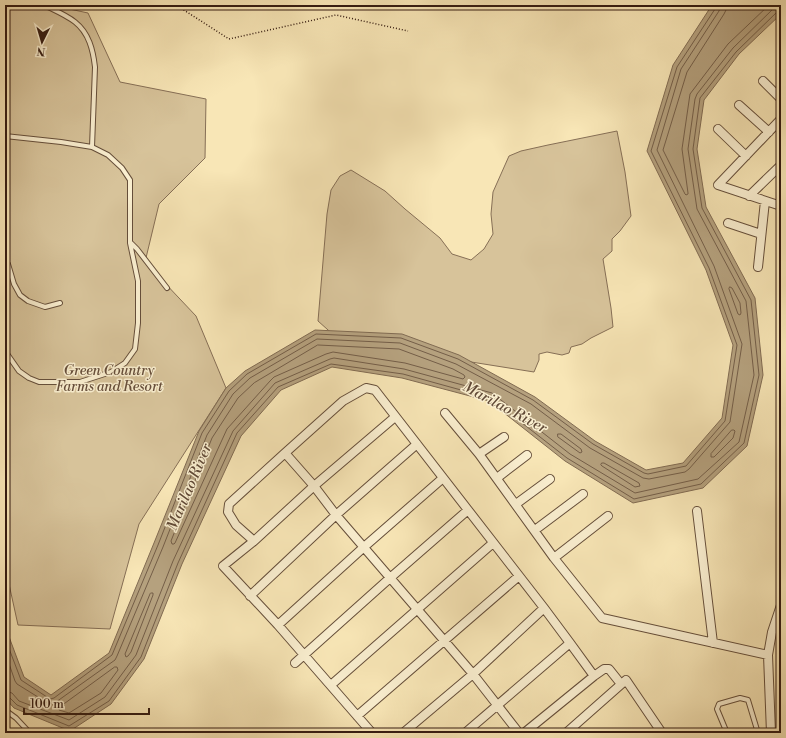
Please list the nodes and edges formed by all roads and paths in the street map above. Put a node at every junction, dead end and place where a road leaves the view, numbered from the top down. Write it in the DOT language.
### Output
graph roads {
  1 [pos="44,5"];
  2 [pos="176,5"];
  3 [pos="408,31"];
  4 [pos="763,80"];
  5 [pos="781,99"];
  6 [pos="739,105"];
  7 [pos="781,119"];
  8 [pos="718,129"];
  9 [pos="769,132"];
  10 [pos="5,136"];
  11 [pos="92,147"];
  12 [pos="746,156"];
  13 [pos="781,166"];
  14 [pos="749,196"];
  15 [pos="765,201"];
  16 [pos="781,206"];
  17 [pos="728,223"];
  18 [pos="761,234"];
  19 [pos="130,243"];
  20 [pos="5,262"];
  21 [pos="758,267"];
  22 [pos="167,288"];
  23 [pos="60,303"];
  24 [pos="5,351"];
  25 [pos="445,413"];
  26 [pos="395,417"];
  27 [pos="504,437"];
  28 [pos="417,444"];
  29 [pos="285,453"];
  30 [pos="479,454"];
  31 [pos="527,455"];
  32 [pos="443,478"];
  33 [pos="497,478"];
  34 [pos="550,479"];
  35 [pos="314,486"];
  36 [pos="584,494"];
  37 [pos="516,504"];
  38 [pos="468,510"];
  39 [pos="697,510"];
  40 [pos="336,515"];
  41 [pos="608,516"];
  42 [pos="535,530"];
  43 [pos="254,541"];
  44 [pos="493,543"];
  45 [pos="364,547"];
  46 [pos="554,558"];
  47 [pos="519,576"];
  48 [pos="390,578"];
  49 [pos="250,596"];
  50 [pos="781,604"];
  51 [pos="544,608"];
  52 [pos="417,609"];
  53 [pos="278,625"];
  54 [pos="444,640"];
  55 [pos="570,643"];
  56 [pos="713,643"];
  57 [pos="304,655"];
  58 [pos="768,655"];
  59 [pos="295,663"];
  60 [pos="473,674"];
  61 [pos="594,676"];
  62 [pos="621,684"];
  63 [pos="330,685"];
  64 [pos="497,705"];
  65 [pos="5,710"];
  66 [pos="357,716"];
  67 [pos="5,732"];
  68 [pos="770,732"];
  69 [pos="11,733"];
  70 [pos="30,733"];
  71 [pos="372,733"];
  72 [pos="403,733"];
  73 [pos="465,733"];
  74 [pos="518,733"];
  75 [pos="524,733"];
  76 [pos="566,733"];
  77 [pos="662,733"];
  78 [pos="727,733"];
  79 [pos="758,733"];
  1 -- 11 [label="lane"];
  2 -- 3 [label="path"];
  4 -- 5 [label="street"];
  6 -- 9 [label="street"];
  7 -- 9 [label="street"];
  8 -- 12 [label="street"];
  9 -- 12 [label="street"];
  10 -- 11 [label="lane"];
  11 -- 19 [label="lane"];
  12 -- 14 [label="street"];
  13 -- 14 [label="street"];
  14 -- 15 [label="street"];
  15 -- 16 [label="street"];
  15 -- 18 [label="street"];
  17 -- 18 [label="street"];
  18 -- 21 [label="street"];
  19 -- 22 [label="lane"];
  19 -- 24 [label="lane"];
  20 -- 23 [label="lane"];
  25 -- 30 [label="street"];
  26 -- 28 [label="street"];
  26 -- 29 [label="street"];
  26 -- 35 [label="street"];
  27 -- 30 [label="street"];
  28 -- 32 [label="street"];
  28 -- 40 [label="street"];
  29 -- 35 [label="street"];
  29 -- 43 [label="street"];
  30 -- 33 [label="street"];
  31 -- 33 [label="street"];
  32 -- 38 [label="street"];
  32 -- 45 [label="street"];
  33 -- 37 [label="street"];
  34 -- 37 [label="street"];
  35 -- 40 [label="street"];
  35 -- 43 [label="street"];
  36 -- 42 [label="street"];
  37 -- 42 [label="street"];
  38 -- 44 [label="street"];
  38 -- 48 [label="street"];
  39 -- 56 [label="street"];
  40 -- 45 [label="street"];
  40 -- 49 [label="street"];
  41 -- 46 [label="street"];
  42 -- 46 [label="street"];
  43 -- 49 [label="street"];
  44 -- 47 [label="street"];
  44 -- 52 [label="street"];
  45 -- 48 [label="street"];
  45 -- 53 [label="street"];
  46 -- 56 [label="street"];
  47 -- 51 [label="street"];
  47 -- 54 [label="street"];
  48 -- 52 [label="street"];
  48 -- 57 [label="street"];
  49 -- 53 [label="street"];
  50 -- 58 [label="street"];
  51 -- 55 [label="street"];
  51 -- 60 [label="street"];
  52 -- 54 [label="street"];
  52 -- 63 [label="street"];
  53 -- 57 [label="street"];
  54 -- 60 [label="street"];
  54 -- 66 [label="street"];
  55 -- 61 [label="street"];
  55 -- 64 [label="street"];
  56 -- 58 [label="street"];
  57 -- 59 [label="street"];
  57 -- 63 [label="street"];
  58 -- 68 [label="street"];
  60 -- 64 [label="street"];
  60 -- 72 [label="street"];
  61 -- 62 [label="street"];
  61 -- 75 [label="street"];
  62 -- 76 [label="street"];
  62 -- 77 [label="street"];
  63 -- 66 [label="street"];
  64 -- 73 [label="street"];
  64 -- 74 [label="street"];
  65 -- 70 [label="lane"];
  66 -- 71 [label="street"];
  67 -- 69 [label="lane"];
  78 -- 79 [label="lane"];
}
